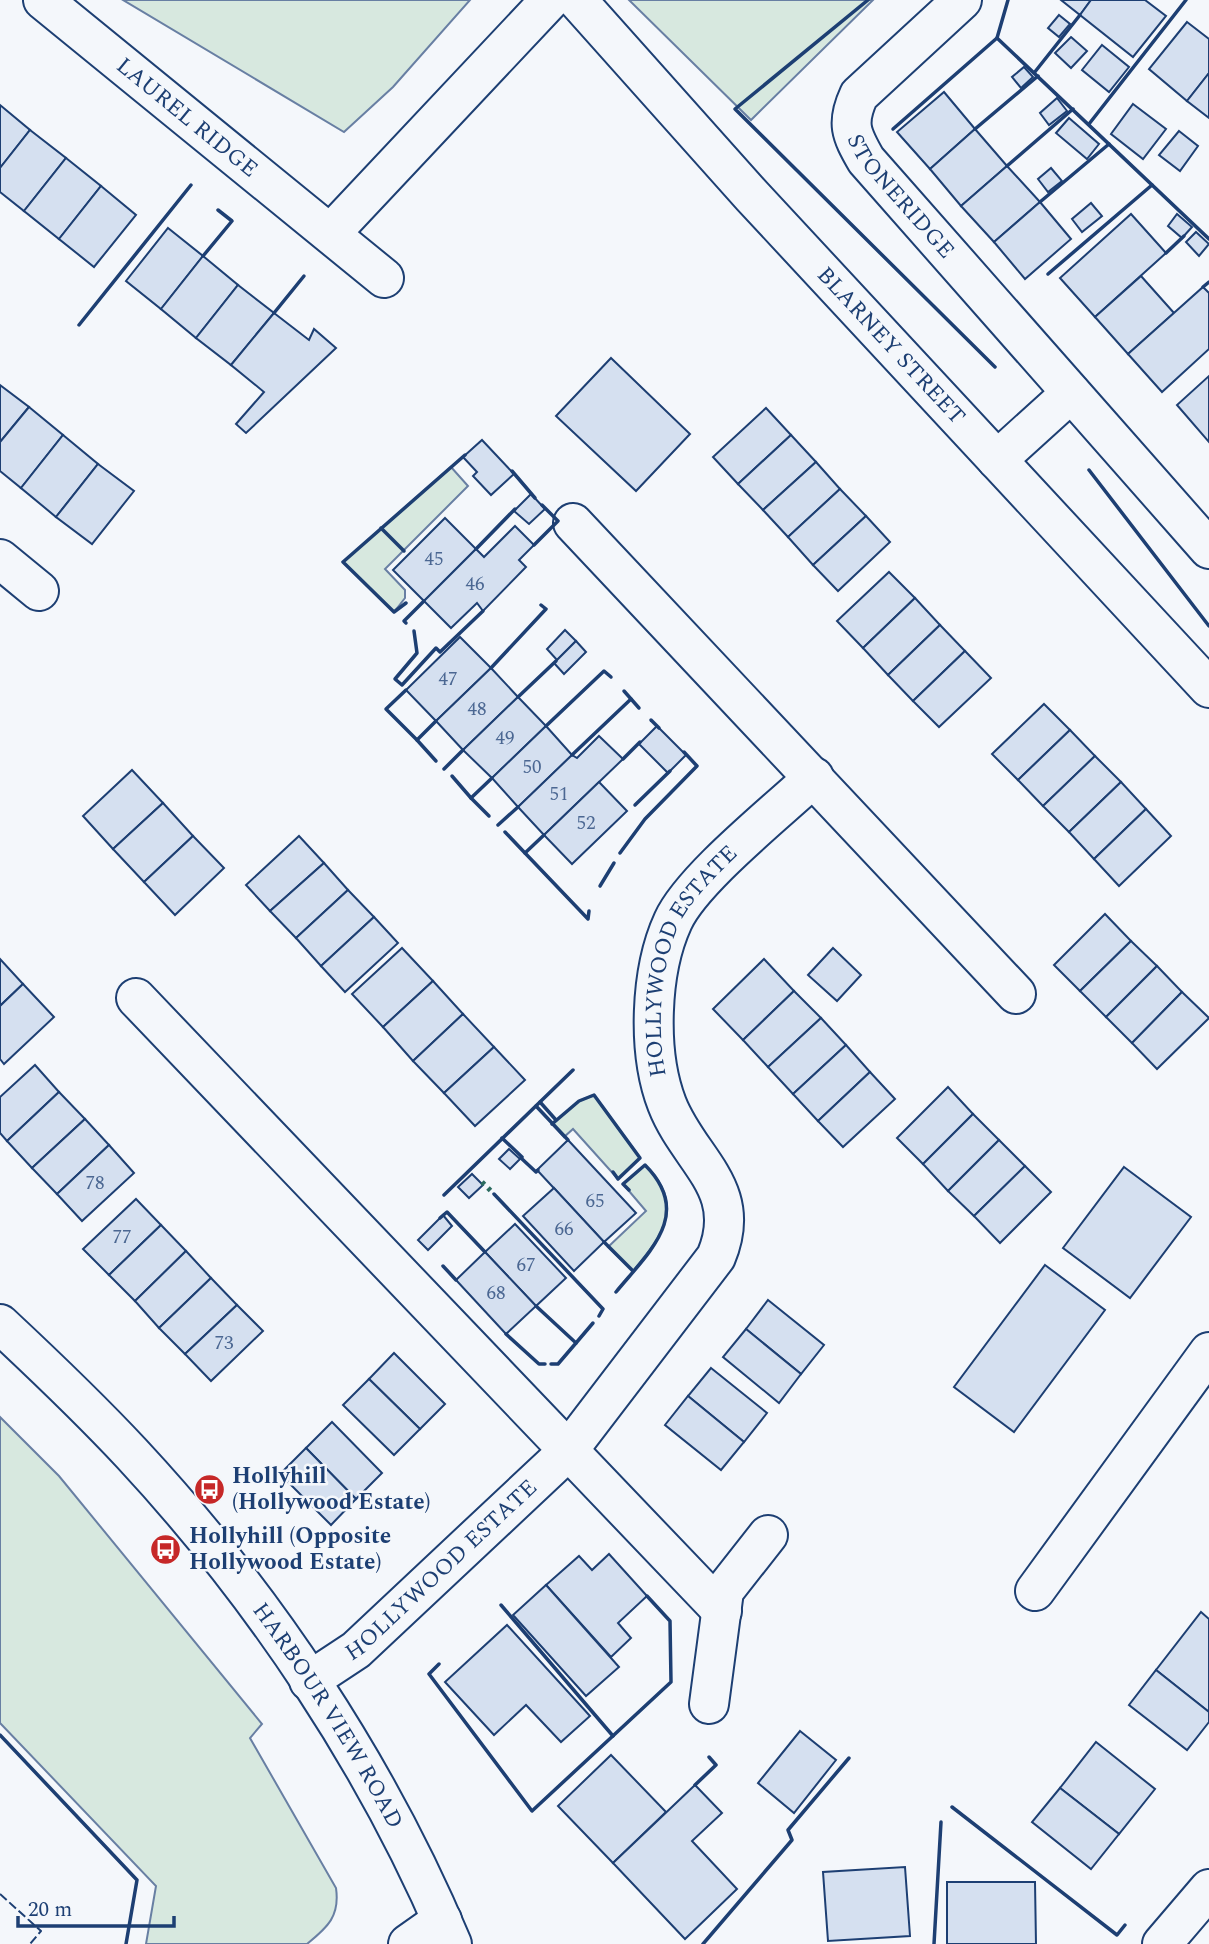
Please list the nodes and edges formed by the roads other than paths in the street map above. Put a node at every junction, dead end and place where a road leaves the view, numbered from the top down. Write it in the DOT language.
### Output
graph roads {
  1 [pos="43,0"];
  2 [pos="550,0"];
  3 [pos="577,0"];
  4 [pos="962,0"];
  5 [pos="331,233"];
  6 [pos="384,278"];
  7 [pos="1071,393"];
  8 [pos="997,460"];
  9 [pos="573,523"];
  10 [pos="1209,549"];
  11 [pos="0,559"];
  12 [pos="39,591"];
  13 [pos="1209,688"];
  14 [pos="814,777"];
  15 [pos="1016,994"];
  16 [pos="136,999"];
  17 [pos="0,1324"];
  18 [pos="1209,1352"];
  19 [pos="567,1452"];
  20 [pos="768,1535"];
  21 [pos="1035,1591"];
  22 [pos="722,1611"];
  23 [pos="309,1681"];
  24 [pos="709,1704"];
  25 [pos="1209,1889"];
  26 [pos="447,1932"];
  27 [pos="408,1944"];
  28 [pos="1162,1944"];
  1 -- 5 [label="street, LAUREL RIDGE"];
  2 -- 5 [label="street"];
  3 -- 8 [label="street, BLARNEY STREET"];
  4 -- 7 [label="street, STONERIDGE"];
  5 -- 6 [label="street, LAUREL RIDGE"];
  7 -- 8 [label="street"];
  7 -- 10 [label="street, STONERIDGE"];
  8 -- 13 [label="street, BLARNEY STREET"];
  9 -- 14 [label="street"];
  11 -- 12 [label="street"];
  14 -- 15 [label="street"];
  14 -- 19 [label="street, HOLLYWOOD ESTATE"];
  16 -- 19 [label="street"];
  17 -- 23 [label="street, HARBOUR VIEW ROAD"];
  18 -- 21 [label="street"];
  19 -- 22 [label="street"];
  19 -- 23 [label="street, HOLLYWOOD ESTATE"];
  20 -- 22 [label="street"];
  22 -- 24 [label="street"];
  23 -- 26 [label="street, HARBOUR VIEW ROAD"];
  25 -- 28 [label="street"];
  26 -- 27 [label="street"];
}
